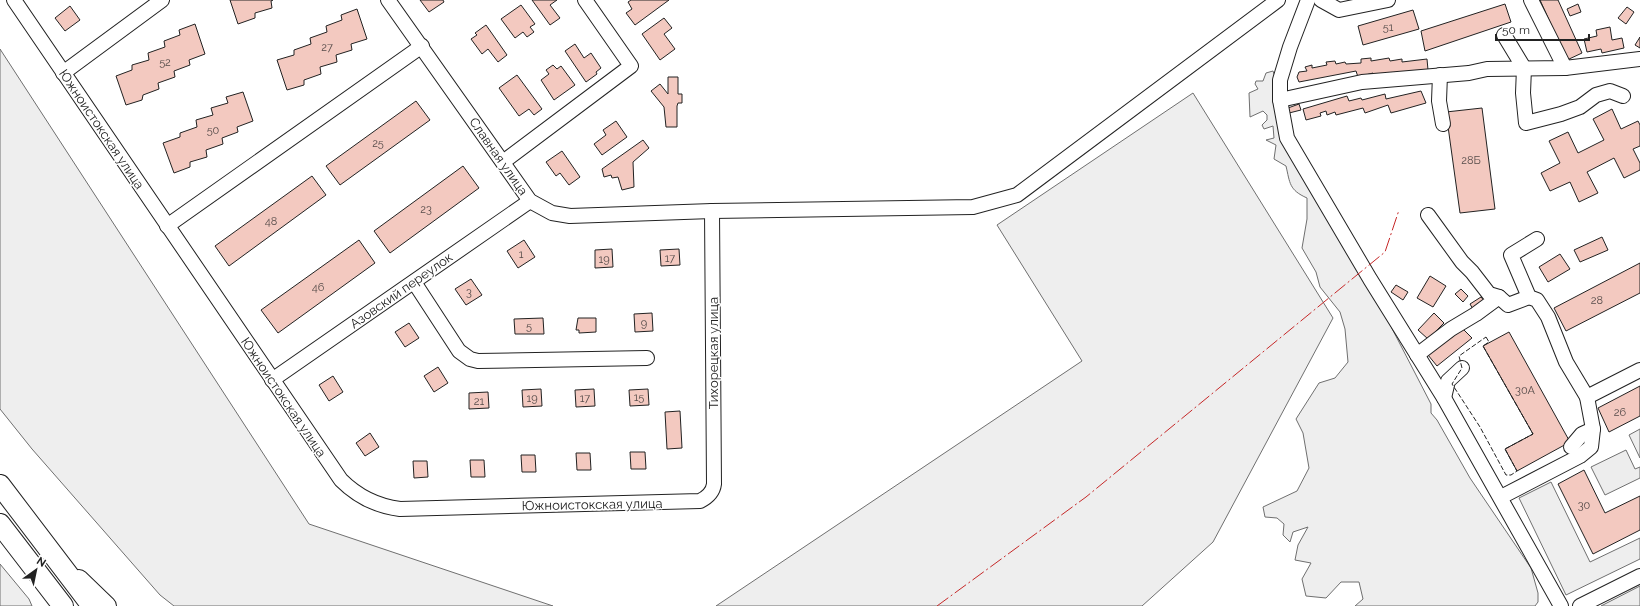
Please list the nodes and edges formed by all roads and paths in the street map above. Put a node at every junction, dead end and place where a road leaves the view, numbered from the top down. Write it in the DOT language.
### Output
graph roads {
  1 [pos="14,0"];
  2 [pos="162,0"];
  3 [pos="388,0"];
  4 [pos="585,0"];
  5 [pos="1278,0"];
  6 [pos="1308,0"];
  7 [pos="1322,0"];
  8 [pos="1388,0"];
  9 [pos="1532,0"];
  10 [pos="1504,35"];
  11 [pos="422,46"];
  12 [pos="1640,59"];
  13 [pos="1524,68"];
  14 [pos="1565,68"];
  15 [pos="63,73"];
  16 [pos="1440,75"];
  17 [pos="1623,96"];
  18 [pos="1280,100"];
  19 [pos="1443,124"];
  20 [pos="503,162"];
  21 [pos="530,201"];
  22 [pos="712,211"];
  23 [pos="1428,215"];
  24 [pos="167,226"];
  25 [pos="1536,239"];
  26 [pos="414,282"];
  27 [pos="1499,297"];
  28 [pos="1529,297"];
  29 [pos="1417,355"];
  30 [pos="647,358"];
  31 [pos="1462,368"];
  32 [pos="1640,370"];
  33 [pos="272,380"];
  34 [pos="1587,397"];
  35 [pos="1444,398"];
  36 [pos="1593,429"];
  37 [pos="1571,447"];
  38 [pos="0,485"];
  39 [pos="710,494"];
  40 [pos="1501,497"];
  41 [pos="0,524"];
  42 [pos="46,545"];
  43 [pos="1640,576"];
  44 [pos="58,602"];
  45 [pos="92,606"];
  46 [pos="107,606"];
  47 [pos="1561,606"];
  48 [pos="1580,606"];
  1 -- 15 [label="street, Южноистокская улица"];
  2 -- 15 [label="street"];
  3 -- 11 [label="street, Славная улица"];
  4 -- 20 [label="street"];
  5 -- 22 [label="street, Славная улица"];
  6 -- 18 [label="street"];
  7 -- 8 [label="street"];
  9 -- 14 [label="street"];
  10 -- 13 [label="street"];
  11 -- 20 [label="street, Славная улица"];
  11 -- 24 [label="street"];
  12 -- 14 [label="street"];
  13 -- 14 [label="street"];
  13 -- 16 [label="street"];
  13 -- 17 [label="street"];
  15 -- 24 [label="street, Южноистокская улица"];
  16 -- 18 [label="street"];
  16 -- 19 [label="street"];
  18 -- 29 [label="street"];
  20 -- 21 [label="street, Славная улица"];
  21 -- 22 [label="street, Славная улица"];
  21 -- 26 [label="street, Азовский переулок"];
  22 -- 39 [label="street, Тихорецкая улица"];
  23 -- 27 [label="street"];
  24 -- 33 [label="street, Южноистокская улица"];
  25 -- 28 [label="street"];
  26 -- 30 [label="street"];
  26 -- 33 [label="street, Азовский переулок"];
  27 -- 28 [label="street"];
  27 -- 29 [label="street"];
  28 -- 34 [label="street"];
  29 -- 35 [label="street"];
  31 -- 35 [label="street"];
  32 -- 34 [label="street"];
  33 -- 39 [label="street, Южноистокская улица"];
  34 -- 36 [label="street"];
  35 -- 40 [label="street"];
  36 -- 37 [label="street"];
  36 -- 40 [label="street"];
  38 -- 42 [label="highway"];
  40 -- 47 [label="street"];
  41 -- 44 [label="highway"];
  42 -- 45 [label="highway"];
  42 -- 46 [label="main road"];
  43 -- 48 [label="street"];
}
